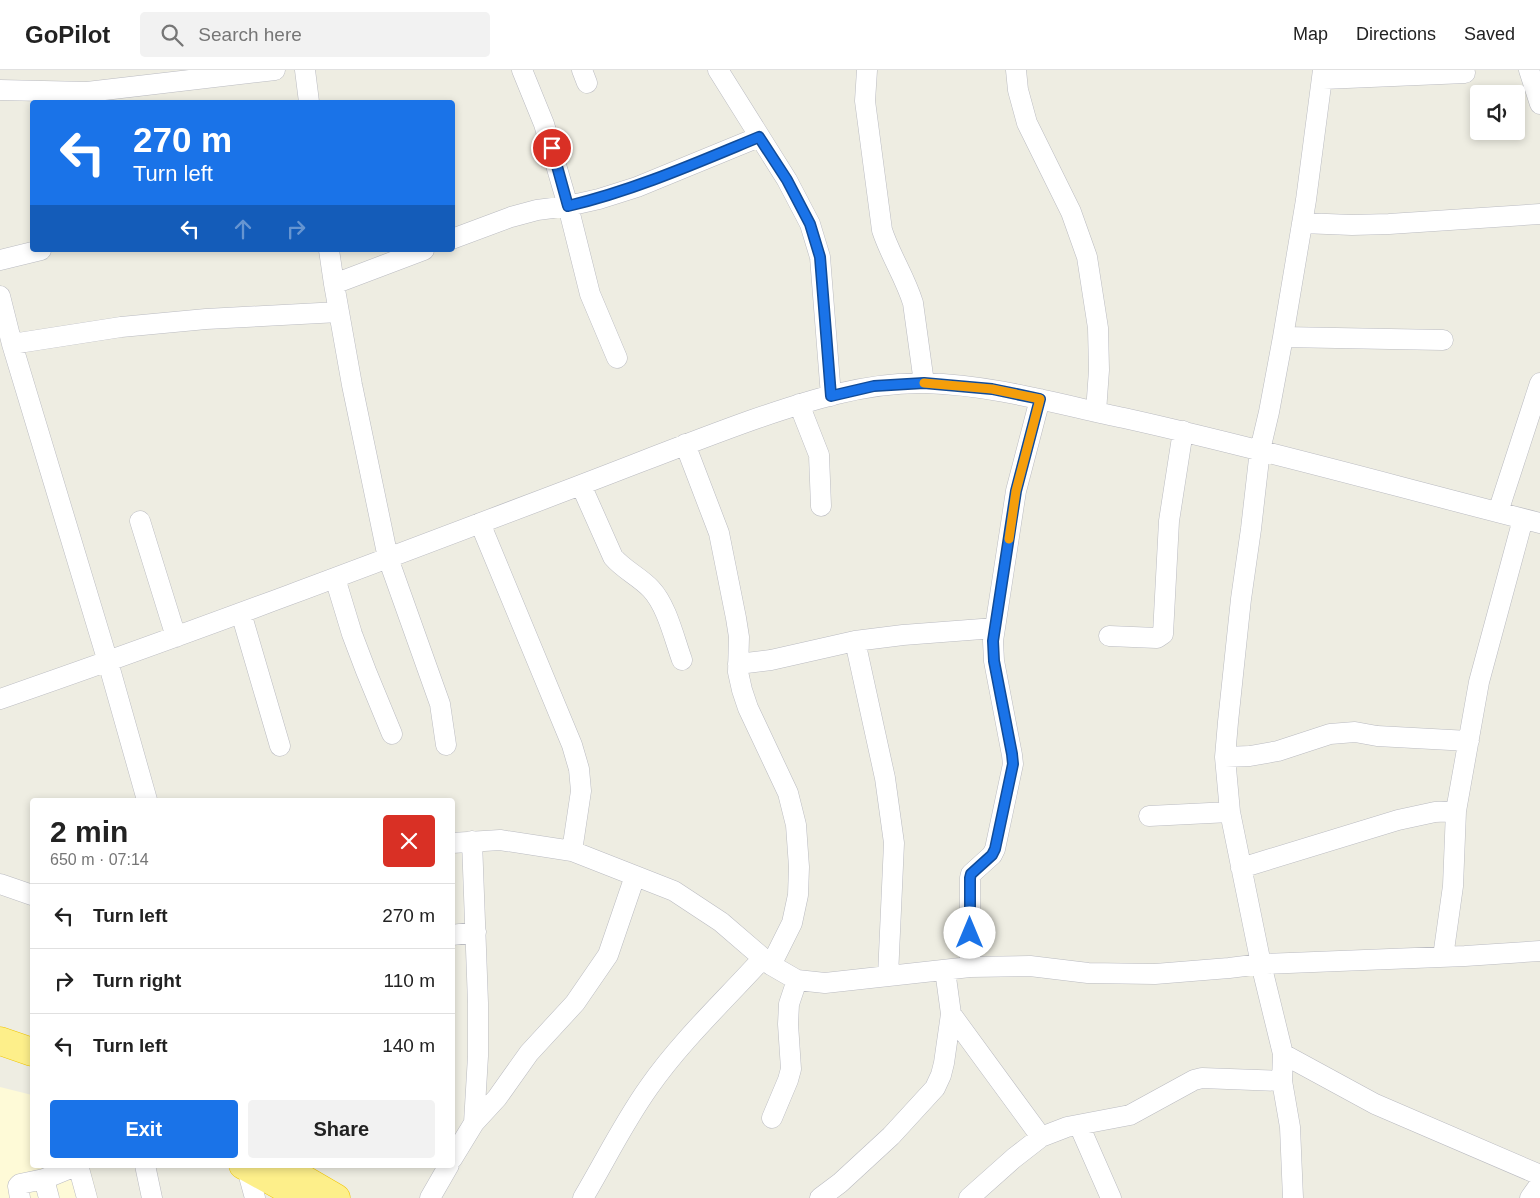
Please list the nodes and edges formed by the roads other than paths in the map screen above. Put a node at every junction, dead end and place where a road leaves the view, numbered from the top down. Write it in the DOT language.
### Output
graph roads {
  1 [pos="305,70"];
  2 [pos="522,70"];
  3 [pos="718,70"];
  4 [pos="867,70"];
  5 [pos="1016,70"];
  6 [pos="1528,70"];
  7 [pos="265,71"];
  8 [pos="1465,73"];
  9 [pos="1323,75"];
  10 [pos="0,90"];
  11 [pos="309,100"];
  12 [pos="1540,104"];
  13 [pos="759,137"];
  14 [pos="568,206"];
  15 [pos="1540,214"];
  16 [pos="1302,223"];
  17 [pos="455,238"];
  18 [pos="33,252"];
  19 [pos="329,252"];
  20 [pos="419,252"];
  21 [pos="0,260"];
  22 [pos="334,284"];
  23 [pos="0,296"];
  24 [pos="339,312"];
  25 [pos="1283,338"];
  26 [pos="1443,340"];
  27 [pos="12,344"];
  28 [pos="617,358"];
  29 [pos="924,383"];
  30 [pos="1540,383"];
  31 [pos="831,396"];
  32 [pos="1040,399"];
  33 [pos="799,404"];
  34 [pos="1096,412"];
  35 [pos="1183,431"];
  36 [pos="685,444"];
  37 [pos="1260,450"];
  38 [pos="581,485"];
  39 [pos="821,506"];
  40 [pos="1498,512"];
  41 [pos="140,521"];
  42 [pos="1532,521"];
  43 [pos="480,522"];
  44 [pos="388,558"];
  45 [pos="335,578"];
  46 [pos="241,613"];
  47 [pos="995,628"];
  48 [pos="1109,636"];
  49 [pos="176,637"];
  50 [pos="855,641"];
  51 [pos="682,660"];
  52 [pos="108,662"];
  53 [pos="738,664"];
  54 [pos="0,699"];
  55 [pos="392,734"];
  56 [pos="1469,741"];
  57 [pos="446,745"];
  58 [pos="280,746"];
  59 [pos="1225,757"];
  60 [pos="146,798"];
  61 [pos="1456,811"];
  62 [pos="1230,812"];
  63 [pos="1149,816"];
  64 [pos="472,841"];
  65 [pos="455,843"];
  66 [pos="572,851"];
  67 [pos="1241,868"];
  68 [pos="635,876"];
  69 [pos="0,884"];
  70 [pos="30,894"];
  71 [pos="476,932"];
  72 [pos="455,935"];
  73 [pos="1540,951"];
  74 [pos="1443,957"];
  75 [pos="767,961"];
  76 [pos="1261,964"];
  77 [pos="970,967"];
  78 [pos="945,970"];
  79 [pos="888,976"];
  80 [pos="797,980"];
  81 [pos="951,1014"];
  82 [pos="0,1041"];
  83 [pos="30,1051"];
  84 [pos="1283,1054"];
  85 [pos="0,1058"];
  86 [pos="30,1068"];
  87 [pos="1282,1081"];
  88 [pos="772,1118"];
  89 [pos="474,1123"];
  90 [pos="1080,1125"];
  91 [pos="1041,1137"];
  92 [pos="455,1154"];
  93 [pos="74,1168"];
  94 [pos="79,1168"];
  95 [pos="146,1168"];
  96 [pos="245,1168"];
  97 [pos="249,1168"];
  98 [pos="283,1168"];
  99 [pos="447,1168"];
  100 [pos="1540,1175"];
  101 [pos="1540,1184"];
  102 [pos="47,1189"];
  103 [pos="251,1197"];
  104 [pos="20,1198"];
  105 [pos="87,1198"];
  106 [pos="152,1198"];
  107 [pos="304,1198"];
  108 [pos="336,1198"];
  109 [pos="430,1198"];
  110 [pos="582,1198"];
  111 [pos="820,1198"];
  112 [pos="969,1198"];
  113 [pos="1111,1198"];
  114 [pos="1293,1198"];
  115 [pos="1530,1198"];
  1 -- 11 [label="street"];
  2 -- 14 [label="street"];
  3 -- 13 [label="street"];
  4 -- 29 [label="street"];
  5 -- 34 [label="street"];
  6 -- 12 [label="street"];
  7 -- 10 [label="street"];
  8 -- 9 [label="street"];
  9 -- 16 [label="street"];
  13 -- 14 [label="street"];
  13 -- 31 [label="street"];
  14 -- 17 [label="street"];
  14 -- 28 [label="street"];
  15 -- 16 [label="street"];
  16 -- 25 [label="street"];
  18 -- 21 [label="street"];
  19 -- 22 [label="street"];
  20 -- 22 [label="street"];
  22 -- 24 [label="street"];
  23 -- 27 [label="street"];
  24 -- 27 [label="street"];
  24 -- 44 [label="street"];
  25 -- 26 [label="street"];
  25 -- 37 [label="street"];
  27 -- 52 [label="street"];
  29 -- 31 [label="street"];
  29 -- 32 [label="street"];
  30 -- 40 [label="street"];
  31 -- 33 [label="street"];
  32 -- 34 [label="street"];
  32 -- 47 [label="street"];
  33 -- 36 [label="street"];
  33 -- 39 [label="street"];
  34 -- 35 [label="street"];
  35 -- 37 [label="street"];
  35 -- 48 [label="street"];
  36 -- 38 [label="street"];
  36 -- 53 [label="street"];
  37 -- 40 [label="street"];
  37 -- 59 [label="street"];
  38 -- 43 [label="street"];
  38 -- 51 [label="street"];
  40 -- 42 [label="street"];
  41 -- 49 [label="street"];
  42 -- 56 [label="street"];
  43 -- 44 [label="street"];
  43 -- 66 [label="street"];
  44 -- 45 [label="street"];
  44 -- 57 [label="street"];
  45 -- 46 [label="street"];
  45 -- 55 [label="street"];
  46 -- 49 [label="street"];
  46 -- 58 [label="street"];
  47 -- 50 [label="street"];
  47 -- 77 [label="street"];
  49 -- 52 [label="street"];
  50 -- 53 [label="street"];
  50 -- 79 [label="street"];
  52 -- 54 [label="street"];
  52 -- 60 [label="street"];
  53 -- 75 [label="street"];
  56 -- 59 [label="street"];
  56 -- 61 [label="street"];
  59 -- 62 [label="street"];
  61 -- 67 [label="street"];
  61 -- 74 [label="street"];
  62 -- 63 [label="street"];
  62 -- 67 [label="street"];
  64 -- 65 [label="street"];
  64 -- 66 [label="street"];
  64 -- 71 [label="street"];
  66 -- 68 [label="street"];
  67 -- 76 [label="street"];
  68 -- 75 [label="street"];
  68 -- 89 [label="street"];
  69 -- 70 [label="street"];
  71 -- 72 [label="street"];
  71 -- 89 [label="street"];
  73 -- 74 [label="street"];
  74 -- 76 [label="street"];
  75 -- 80 [label="street"];
  75 -- 110 [label="street"];
  76 -- 77 [label="street"];
  76 -- 84 [label="street"];
  77 -- 78 [label="street"];
  78 -- 79 [label="street"];
  78 -- 81 [label="street"];
  79 -- 80 [label="street"];
  80 -- 88 [label="street"];
  81 -- 91 [label="street"];
  81 -- 111 [label="street"];
  82 -- 83 [label="highway"];
  84 -- 87 [label="street"];
  84 -- 100 [label="street"];
  85 -- 86 [label="highway"];
  87 -- 90 [label="street"];
  87 -- 114 [label="street"];
  89 -- 92 [label="street"];
  90 -- 91 [label="street"];
  90 -- 113 [label="street"];
  91 -- 112 [label="street"];
  93 -- 102 [label="street"];
  94 -- 105 [label="street"];
  95 -- 106 [label="street"];
  96 -- 103 [label="street"];
  97 -- 107 [label="highway"];
  98 -- 108 [label="highway"];
  99 -- 109 [label="street"];
  101 -- 115 [label="street"];
  102 -- 104 [label="street"];
}
